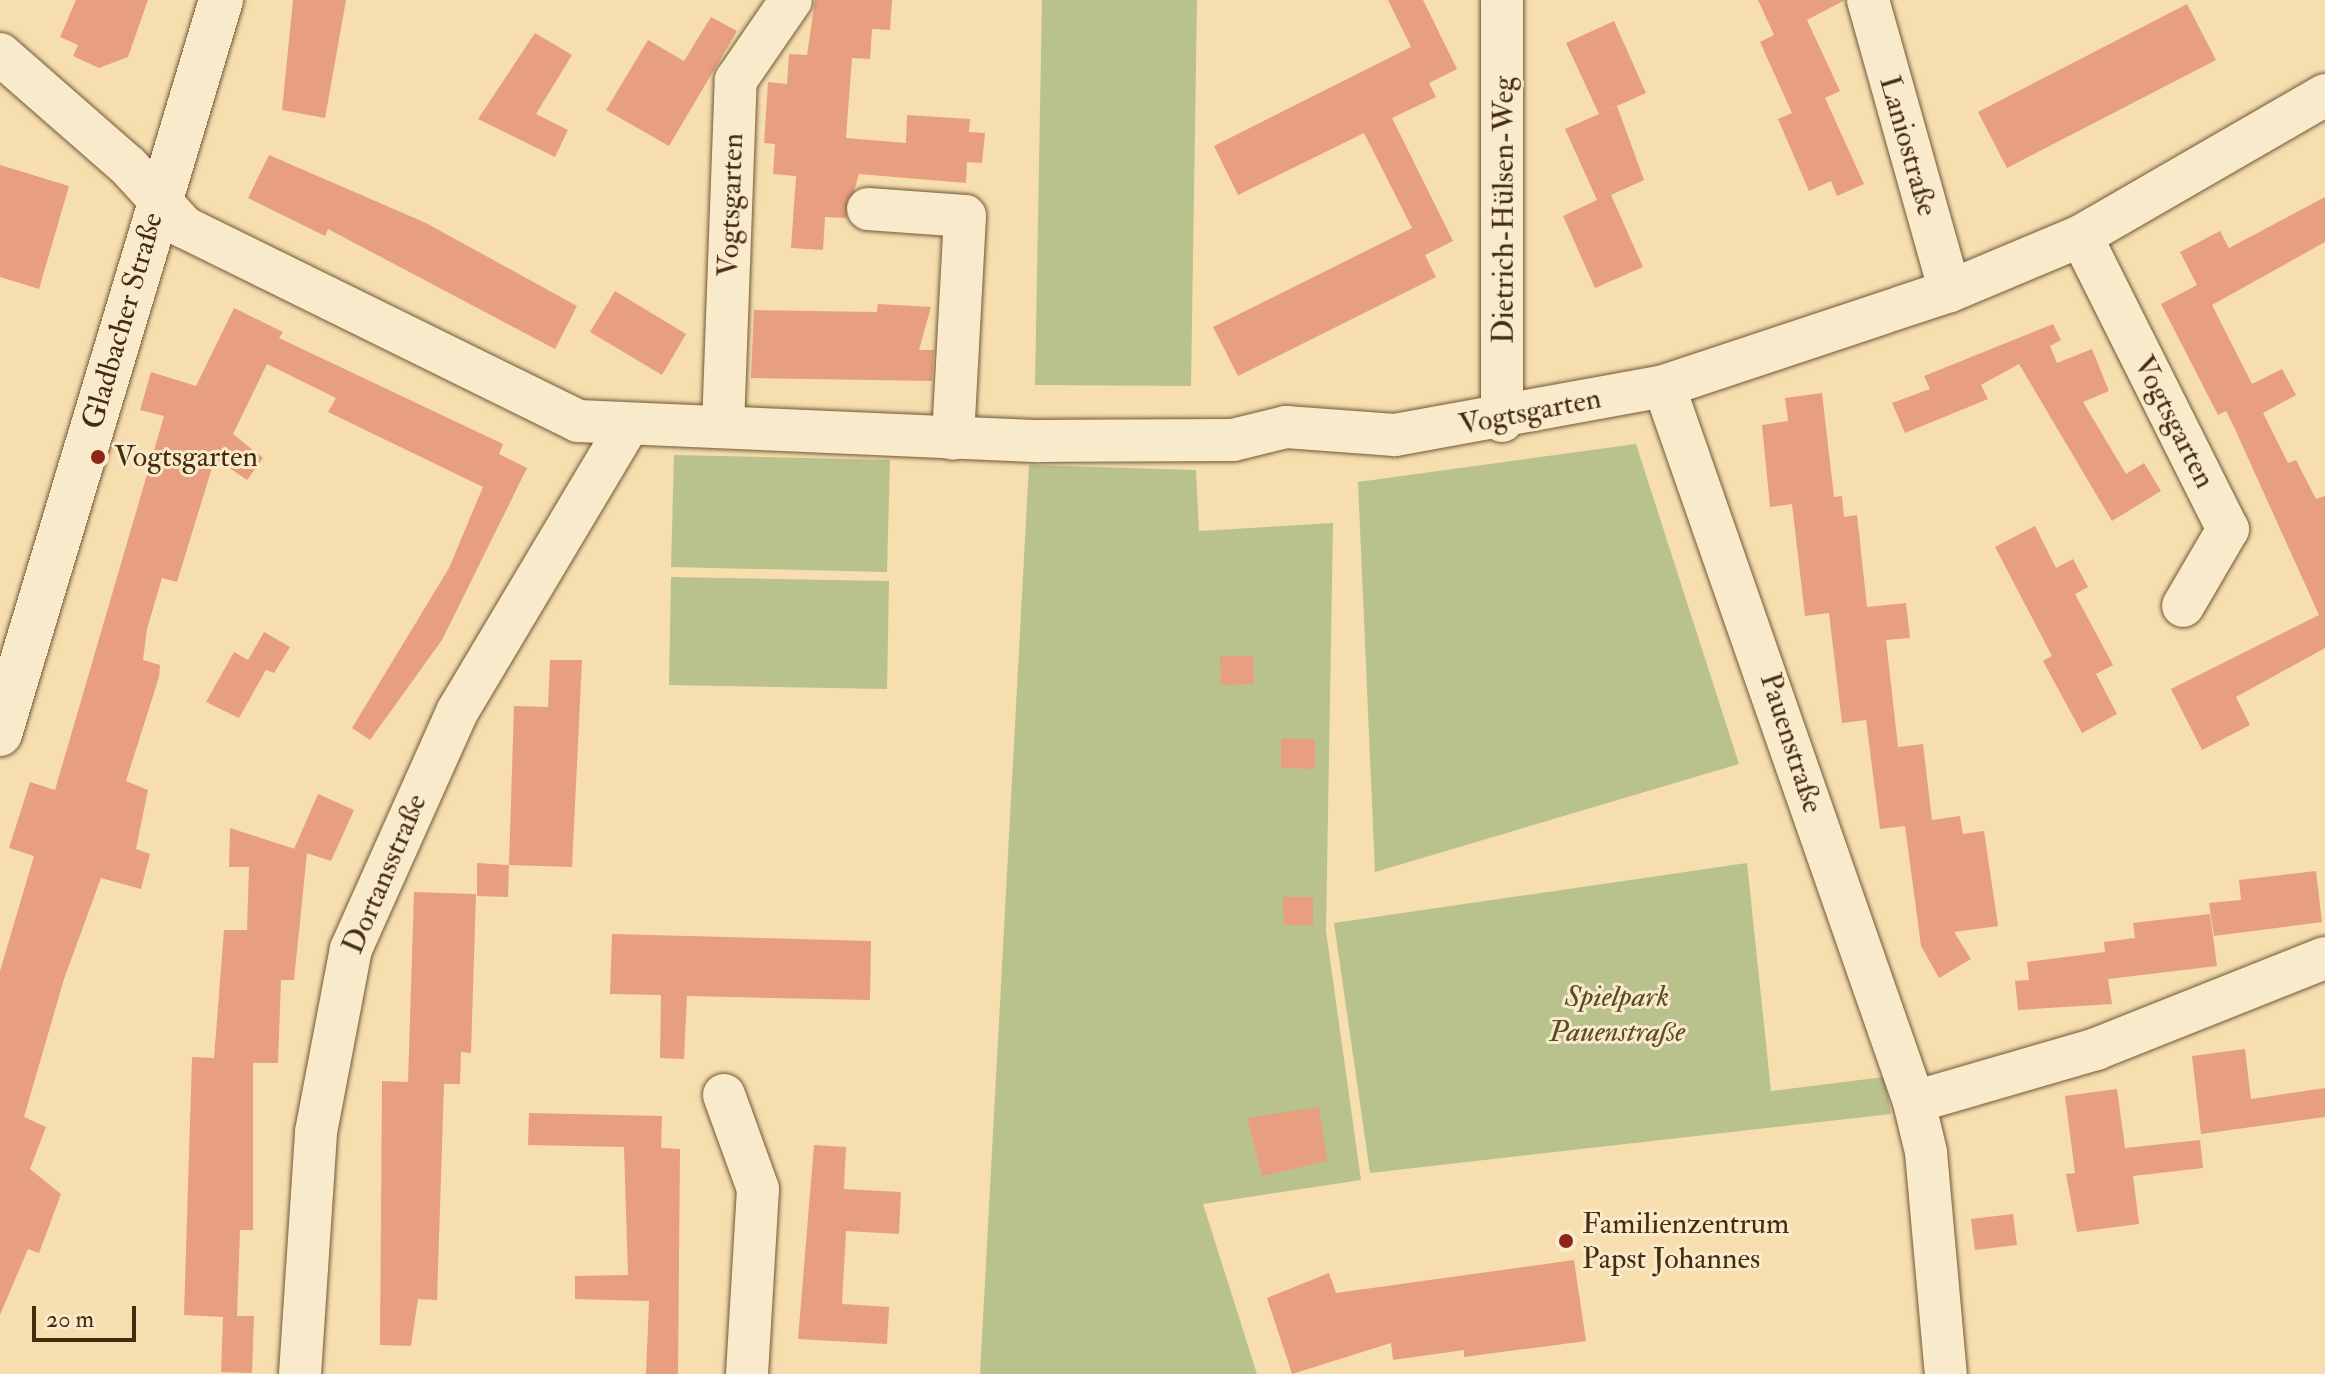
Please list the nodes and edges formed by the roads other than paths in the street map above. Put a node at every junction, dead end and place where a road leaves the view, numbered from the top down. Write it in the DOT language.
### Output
graph roads {
  1 [pos="221,0"];
  2 [pos="791,0"];
  3 [pos="1502,0"];
  4 [pos="1868,0"];
  5 [pos="0,54"];
  6 [pos="2325,95"];
  7 [pos="159,199"];
  8 [pos="868,209"];
  9 [pos="2081,236"];
  10 [pos="1950,291"];
  11 [pos="1664,386"];
  12 [pos="1502,421"];
  13 [pos="628,425"];
  14 [pos="723,427"];
  15 [pos="953,439"];
  16 [pos="2183,606"];
  17 [pos="0,734"];
  18 [pos="2325,958"];
  19 [pos="724,1095"];
  20 [pos="1914,1102"];
  21 [pos="300,1374"];
  22 [pos="747,1374"];
  23 [pos="1946,1374"];
  1 -- 7 [label="street, Gladbacher Straße"];
  2 -- 14 [label="street, Vogtsgarten"];
  3 -- 12 [label="street, Dietrich-Hülsen-Weg"];
  4 -- 10 [label="street, Laniostraße"];
  5 -- 7 [label="street, Vogtsgarten"];
  6 -- 9 [label="street, Vogtsgarten"];
  7 -- 13 [label="street, Vogtsgarten"];
  7 -- 17 [label="street, Gladbacher Straße"];
  8 -- 15 [label="street"];
  9 -- 10 [label="street, Vogtsgarten"];
  9 -- 16 [label="street, Vogtsgarten"];
  10 -- 11 [label="street, Vogtsgarten"];
  11 -- 12 [label="street, Vogtsgarten"];
  11 -- 20 [label="street, Pauenstraße"];
  12 -- 15 [label="street, Vogtsgarten"];
  13 -- 14 [label="street, Vogtsgarten"];
  13 -- 21 [label="street, Dortansstraße"];
  14 -- 15 [label="street, Vogtsgarten"];
  18 -- 20 [label="street"];
  19 -- 22 [label="street"];
  20 -- 23 [label="street, Pauenstraße"];
}
